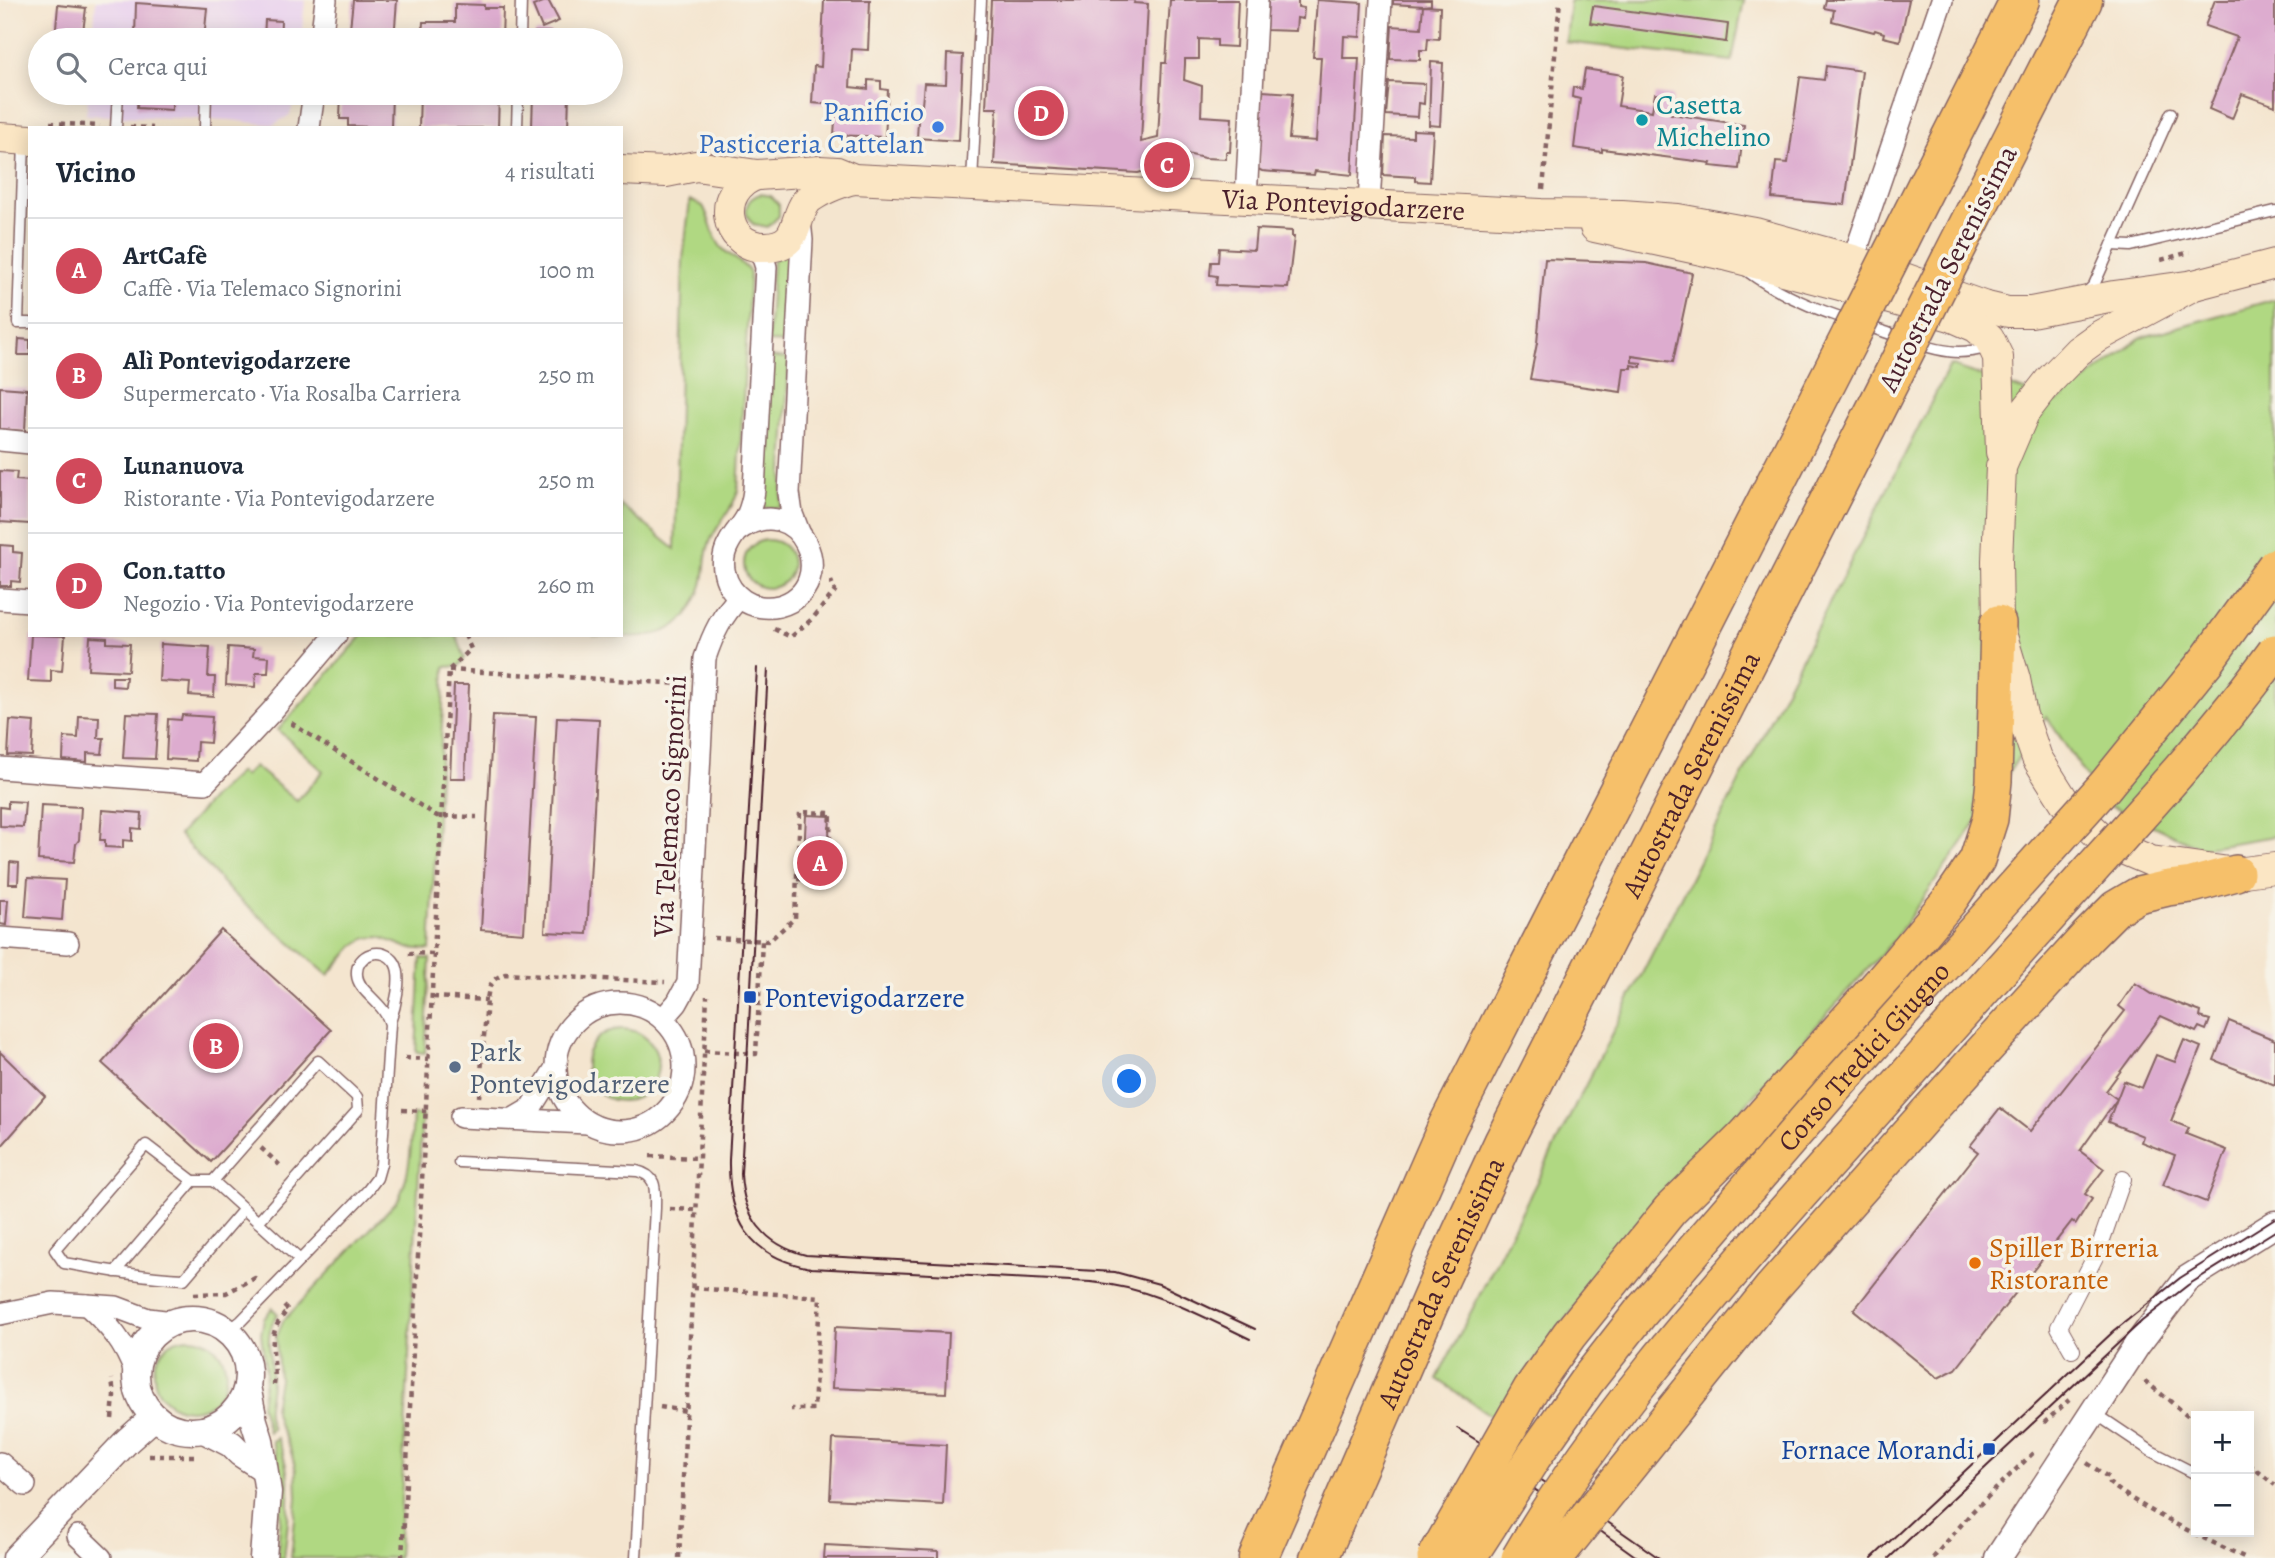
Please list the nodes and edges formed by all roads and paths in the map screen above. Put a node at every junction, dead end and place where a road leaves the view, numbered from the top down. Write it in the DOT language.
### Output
graph roads {
  1 [pos="326,0"];
  2 [pos="521,0"];
  3 [pos="981,0"];
  4 [pos="1257,0"];
  5 [pos="1381,0"];
  6 [pos="1560,0"];
  7 [pos="1942,0"];
  8 [pos="2020,0"];
  9 [pos="2083,0"];
  10 [pos="322,28"];
  11 [pos="520,28"];
  12 [pos="117,105"];
  13 [pos="206,105"];
  14 [pos="312,105"];
  15 [pos="517,105"];
  16 [pos="2171,113"];
  17 [pos="116,126"];
  18 [pos="205,126"];
  19 [pos="309,126"];
  20 [pos="516,126"];
  21 [pos="23,135"];
  22 [pos="623,170"];
  23 [pos="666,172"];
  24 [pos="765,175"];
  25 [pos="854,179"];
  26 [pos="972,185"];
  27 [pos="1246,198"];
  28 [pos="1369,204"];
  29 [pos="26,205"];
  30 [pos="2275,211"];
  31 [pos="729,213"];
  32 [pos="1541,214"];
  33 [pos="800,217"];
  34 [pos="748,243"];
  35 [pos="2112,245"];
  36 [pos="1853,260"];
  37 [pos="2275,264"];
  38 [pos="2194,285"];
  39 [pos="2073,305"];
  40 [pos="28,323"];
  41 [pos="0,440"];
  42 [pos="28,443"];
  43 [pos="2001,467"];
  44 [pos="736,532"];
  45 [pos="799,532"];
  46 [pos="2275,566"];
  47 [pos="740,598"];
  48 [pos="0,599"];
  49 [pos="828,599"];
  50 [pos="28,601"];
  51 [pos="1998,623"];
  52 [pos="770,627"];
  53 [pos="334,637"];
  54 [pos="466,637"];
  55 [pos="2275,652"];
  56 [pos="449,670"];
  57 [pos="703,685"];
  58 [pos="272,711"];
  59 [pos="0,768"];
  60 [pos="441,816"];
  61 [pos="477,817"];
  62 [pos="2275,868"];
  63 [pos="2236,873"];
  64 [pos="797,878"];
  65 [pos="0,938"];
  66 [pos="714,938"];
  67 [pos="762,941"];
  68 [pos="68,943"];
  69 [pos="411,953"];
  70 [pos="434,954"];
  71 [pos="708,984"];
  72 [pos="433,997"];
  73 [pos="487,1000"];
  74 [pos="663,1019"];
  75 [pos="390,1024"];
  76 [pos="704,1051"];
  77 [pos="405,1058"];
  78 [pos="429,1059"];
  79 [pos="555,1069"];
  80 [pos="402,1110"];
  81 [pos="426,1111"];
  82 [pos="461,1117"];
  83 [pos="513,1119"];
  84 [pos="587,1122"];
  85 [pos="261,1149"];
  86 [pos="459,1162"];
  87 [pos="289,1173"];
  88 [pos="2123,1179"];
  89 [pos="193,1181"];
  90 [pos="213,1181"];
  91 [pos="243,1209"];
  92 [pos="654,1209"];
  93 [pos="697,1210"];
  94 [pos="258,1222"];
  95 [pos="2275,1224"];
  96 [pos="300,1260"];
  97 [pos="115,1272"];
  98 [pos="693,1289"];
  99 [pos="87,1305"];
  100 [pos="0,1314"];
  101 [pos="173,1322"];
  102 [pos="228,1332"];
  103 [pos="2072,1350"];
  104 [pos="124,1373"];
  105 [pos="2145,1381"];
  106 [pos="247,1385"];
  107 [pos="644,1405"];
  108 [pos="791,1409"];
  109 [pos="687,1411"];
  110 [pos="2094,1412"];
  111 [pos="154,1417"];
  112 [pos="2191,1418"];
  113 [pos="109,1426"];
  114 [pos="204,1430"];
  115 [pos="2038,1448"];
  116 [pos="141,1456"];
  117 [pos="202,1457"];
  118 [pos="0,1463"];
  119 [pos="2086,1463"];
  120 [pos="263,1468"];
  121 [pos="2254,1468"];
  122 [pos="2191,1471"];
  123 [pos="25,1485"];
  124 [pos="2275,1485"];
  125 [pos="78,1536"];
  126 [pos="16,1558"];
  127 [pos="101,1558"];
  128 [pos="263,1558"];
  129 [pos="402,1558"];
  130 [pos="636,1558"];
  131 [pos="679,1558"];
  132 [pos="1258,1558"];
  133 [pos="1319,1558"];
  134 [pos="1434,1558"];
  135 [pos="1468,1558"];
  136 [pos="1518,1558"];
  137 [pos="1555,1558"];
  138 [pos="1933,1558"];
  139 [pos="1998,1558"];
  140 [pos="2246,1558"];
  1 -- 10 [label="street"];
  2 -- 11 [label="lane"];
  3 -- 26 [label="lane"];
  4 -- 27 [label="street"];
  5 -- 28 [label="street"];
  6 -- 32 [label="path"];
  7 -- 36 [label="street"];
  8 -- 132 [label="highway, Autostrada Serenissima, bridge"];
  9 -- 133 [label="highway, Autostrada Serenissima, bridge"];
  12 -- 17 [label="lane"];
  13 -- 18 [label="lane"];
  14 -- 19 [label="street"];
  15 -- 20 [label="lane"];
  16 -- 35 [label="lane"];
  21 -- 29 [label="lane"];
  22 -- 23 [label="main road, Via Pontevigodarzere"];
  23 -- 24 [label="main road, Via Pontevigodarzere"];
  23 -- 31 [label="main road, Via Pontevigodarzere"];
  24 -- 25 [label="main road, Via Pontevigodarzere"];
  24 -- 31 [label="main road"];
  24 -- 33 [label="main road"];
  25 -- 26 [label="main road, Via Pontevigodarzere"];
  25 -- 33 [label="main road, Via Pontevigodarzere"];
  26 -- 27 [label="main road, Via Pontevigodarzere"];
  27 -- 28 [label="main road, Via Pontevigodarzere"];
  28 -- 32 [label="main road, Via Pontevigodarzere"];
  29 -- 40 [label="lane"];
  30 -- 35 [label="lane"];
  31 -- 34 [label="main road, Via Pontevigodarzere"];
  32 -- 36 [label="main road, Via Pontevigodarzere"];
  32 -- 43 [label="main road, Via Pontevigodarzere"];
  33 -- 34 [label="main road, Via Pontevigodarzere"];
  33 -- 45 [label="street"];
  34 -- 44 [label="street"];
  35 -- 39 [label="lane"];
  36 -- 39 [label="main road, Via Pontevigodarzere"];
  37 -- 38 [label="main road"];
  38 -- 39 [label="main road, Via Pontevigodarzere"];
  38 -- 43 [label="main road"];
  41 -- 42 [label="street"];
  43 -- 51 [label="main road"];
  44 -- 45 [label="street"];
  44 -- 47 [label="street"];
  45 -- 47 [label="street"];
  46 -- 135 [label="highway, Corso Tredici Giugno, bridge"];
  47 -- 57 [label="street, Via Telemaco Signorini"];
  48 -- 50 [label="street"];
  49 -- 52 [label="path"];
  51 -- 63 [label="main road"];
  51 -- 134 [label="highway, bridge"];
  53 -- 58 [label="street"];
  54 -- 56 [label="path"];
  55 -- 136 [label="highway, Corso Tredici Giugno, bridge"];
  56 -- 57 [label="path"];
  56 -- 60 [label="path"];
  57 -- 74 [label="street, Via Telemaco Signorini"];
  58 -- 59 [label="street"];
  58 -- 60 [label="path"];
  60 -- 61 [label="path"];
  60 -- 70 [label="path"];
  62 -- 63 [label="main road"];
  63 -- 137 [label="highway, bridge"];
  64 -- 64 [label="path"];
  64 -- 67 [label="path"];
  65 -- 68 [label="street"];
  66 -- 67 [label="path"];
  67 -- 76 [label="path"];
  69 -- 70 [label="path"];
  70 -- 78 [label="path"];
  71 -- 76 [label="path"];
  72 -- 73 [label="path"];
  74 -- 79 [label="street"];
  74 -- 84 [label="street"];
  75 -- 75 [label="lane"];
  75 -- 96 [label="lane"];
  76 -- 93 [label="path"];
  77 -- 78 [label="path"];
  78 -- 81 [label="path"];
  79 -- 83 [label="street"];
  79 -- 84 [label="street"];
  80 -- 81 [label="path"];
  81 -- 129 [label="path"];
  82 -- 83 [label="street"];
  83 -- 84 [label="street"];
  85 -- 87 [label="path"];
  86 -- 92 [label="lane"];
  88 -- 103 [label="street"];
  89 -- 90 [label="lane"];
  89 -- 97 [label="lane"];
  89 -- 97 [label="lane"];
  90 -- 91 [label="lane"];
  90 -- 94 [label="lane"];
  91 -- 94 [label="lane"];
  91 -- 97 [label="lane"];
  92 -- 93 [label="path"];
  92 -- 107 [label="lane"];
  93 -- 98 [label="path"];
  94 -- 96 [label="lane"];
  95 -- 110 [label="street"];
  96 -- 102 [label="lane"];
  98 -- 108 [label="path"];
  98 -- 109 [label="path"];
  99 -- 100 [label="street"];
  99 -- 101 [label="street"];
  99 -- 104 [label="street"];
  101 -- 102 [label="street"];
  101 -- 104 [label="street"];
  102 -- 106 [label="street"];
  104 -- 111 [label="street"];
  104 -- 113 [label="path"];
  105 -- 112 [label="path"];
  106 -- 114 [label="street"];
  106 -- 120 [label="street"];
  107 -- 109 [label="path"];
  107 -- 130 [label="lane"];
  109 -- 131 [label="path"];
  110 -- 122 [label="lane"];
  110 -- 139 [label="street"];
  111 -- 114 [label="street"];
  111 -- 126 [label="street"];
  114 -- 120 [label="street"];
  115 -- 138 [label="path"];
  116 -- 117 [label="path"];
  118 -- 123 [label="street"];
  119 -- 140 [label="path"];
  120 -- 128 [label="street"];
  121 -- 124 [label="path"];
  125 -- 127 [label="street"];
}
